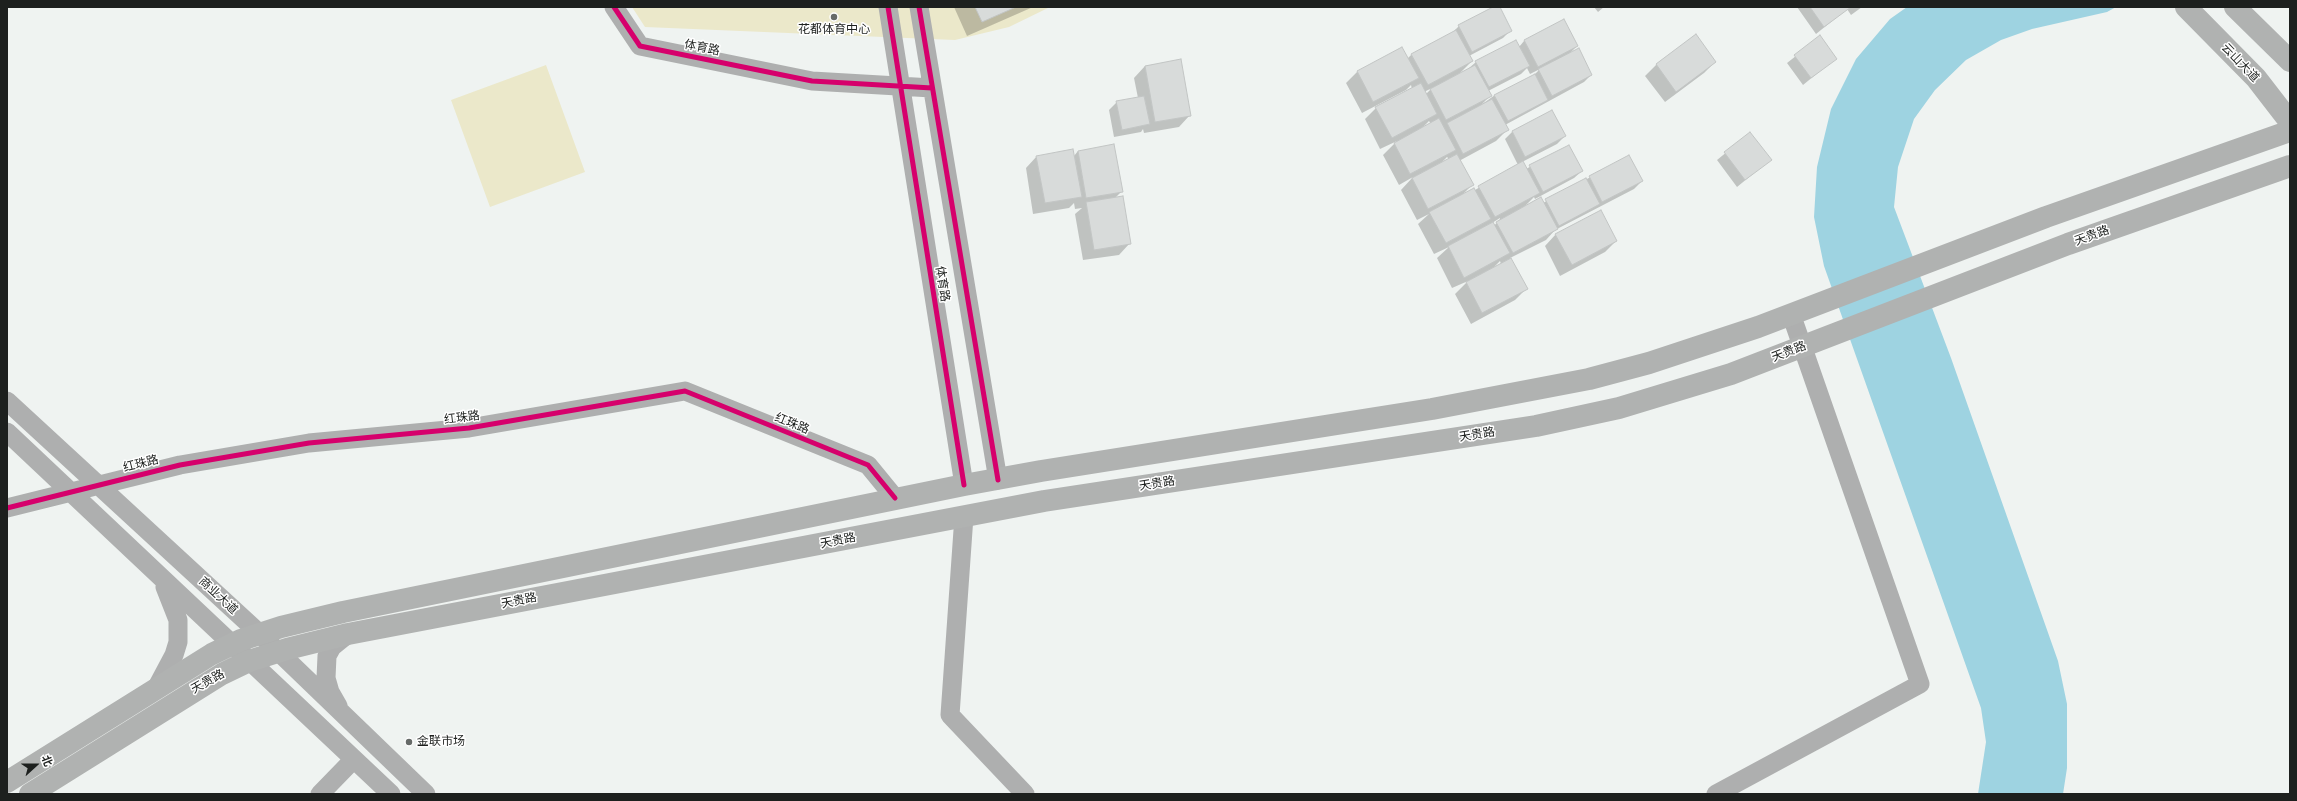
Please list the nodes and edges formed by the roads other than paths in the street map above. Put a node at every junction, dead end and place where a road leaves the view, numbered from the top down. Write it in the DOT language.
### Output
graph roads {
  1 [pos="614,7"];
  2 [pos="888,7"];
  3 [pos="919,7"];
  4 [pos="2235,7"];
  5 [pos="2192,13"];
  6 [pos="2290,61"];
  7 [pos="901,86"];
  8 [pos="932,88"];
  9 [pos="2290,122"];
  10 [pos="2290,130"];
  11 [pos="2290,166"];
  12 [pos="1790,314"];
  13 [pos="1803,347"];
  14 [pos="7,402"];
  15 [pos="7,432"];
  16 [pos="998,480"];
  17 [pos="964,485"];
  18 [pos="98,486"];
  19 [pos="71,493"];
  20 [pos="895,498"];
  21 [pos="7,508"];
  22 [pos="964,516"];
  23 [pos="155,572"];
  24 [pos="260,634"];
  25 [pos="348,634"];
  26 [pos="232,644"];
  27 [pos="278,652"];
  28 [pos="249,661"];
  29 [pos="157,687"];
  30 [pos="343,716"];
  31 [pos="354,759"];
  32 [pos="7,782"];
  33 [pos="30,794"];
  34 [pos="320,794"];
  35 [pos="391,794"];
  36 [pos="426,794"];
  37 [pos="1025,794"];
  38 [pos="1716,794"];
  1 -- 7 [label="street, 体育路"];
  2 -- 7 [label="street, 体育路"];
  3 -- 8 [label="street, 体育路"];
  4 -- 6 [label="main road"];
  5 -- 9 [label="main road, 云山大道"];
  7 -- 8 [label="street, 体育路"];
  7 -- 17 [label="street, 体育路"];
  8 -- 16 [label="street, 体育路"];
  10 -- 12 [label="main road, 天贵路"];
  11 -- 13 [label="main road, 天贵路"];
  12 -- 13 [label="street"];
  12 -- 16 [label="main road, 天贵路"];
  13 -- 22 [label="main road, 天贵路"];
  13 -- 38 [label="street"];
  14 -- 18 [label="street, 商业大道"];
  15 -- 19 [label="street"];
  16 -- 17 [label="main road, 天贵路"];
  17 -- 20 [label="main road, 天贵路"];
  18 -- 19 [label="street, 红珠路"];
  18 -- 20 [label="street, 红珠路"];
  18 -- 24 [label="street, 商业大道"];
  19 -- 21 [label="street, 红珠路"];
  19 -- 23 [label="street"];
  20 -- 24 [label="main road, 天贵路"];
  22 -- 25 [label="main road, 天贵路"];
  22 -- 37 [label="street"];
  23 -- 26 [label="street"];
  23 -- 29 [label="street"];
  24 -- 26 [label="main road, 天贵路"];
  24 -- 27 [label="street, 商业大道"];
  25 -- 27 [label="main road, 天贵路"];
  25 -- 30 [label="street"];
  26 -- 28 [label="street"];
  26 -- 29 [label="main road, 天贵路"];
  27 -- 28 [label="main road, 天贵路"];
  27 -- 30 [label="street, 商业大道"];
  28 -- 31 [label="street"];
  28 -- 33 [label="main road, 天贵路"];
  29 -- 32 [label="main road, 天贵路"];
  30 -- 36 [label="street, 商业大道"];
  31 -- 34 [label="street"];
  31 -- 35 [label="street"];
}
